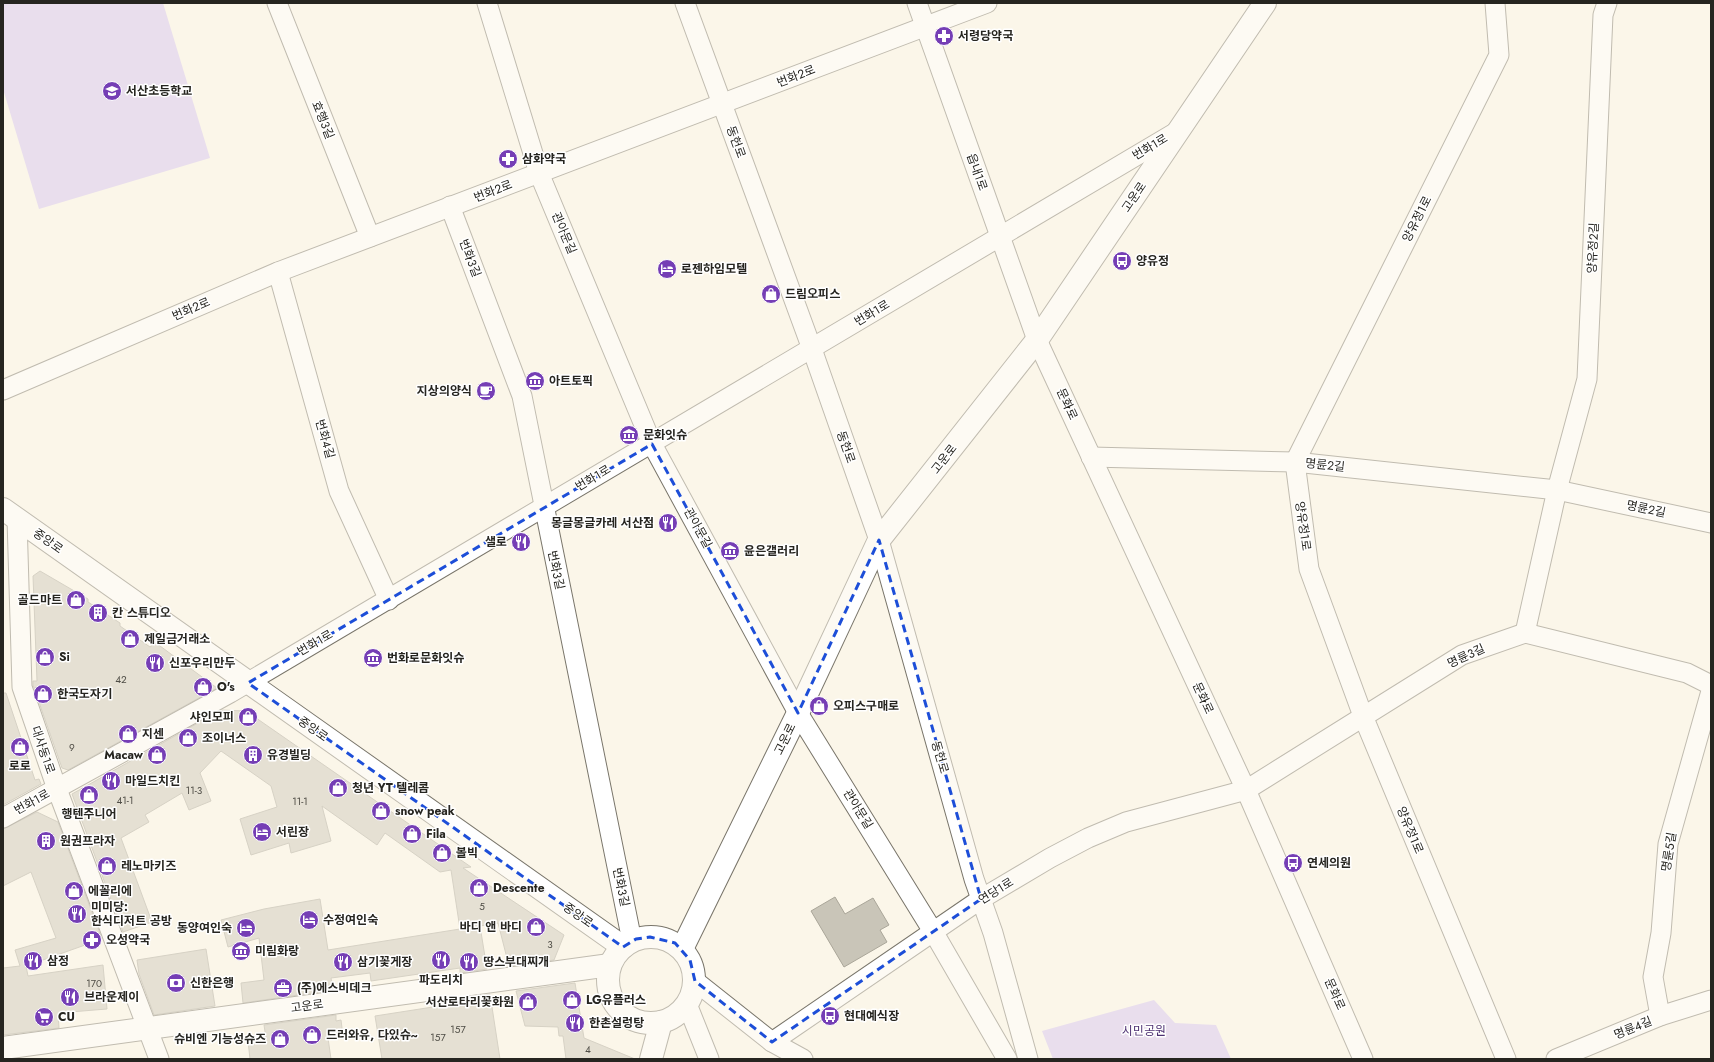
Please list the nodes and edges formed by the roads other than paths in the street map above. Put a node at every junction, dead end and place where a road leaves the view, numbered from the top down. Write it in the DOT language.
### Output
graph roads {
  1 [pos="277,3"];
  2 [pos="487,3"];
  3 [pos="685,3"];
  4 [pos="917,3"];
  5 [pos="987,3"];
  6 [pos="1265,3"];
  7 [pos="1495,3"];
  8 [pos="1607,3"];
  9 [pos="925,26"];
  10 [pos="722,104"];
  11 [pos="1179,130"];
  12 [pos="539,173"];
  13 [pos="450,206"];
  14 [pos="1001,236"];
  15 [pos="370,237"];
  16 [pos="278,272"];
  17 [pos="1037,340"];
  18 [pos="812,349"];
  19 [pos="3,390"];
  20 [pos="652,444"];
  21 [pos="1091,457"];
  22 [pos="1295,462"];
  23 [pos="1557,490"];
  24 [pos="543,508"];
  25 [pos="10,514"];
  26 [pos="1711,523"];
  27 [pos="879,540"];
  28 [pos="389,600"];
  29 [pos="1525,633"];
  30 [pos="248,683"];
  31 [pos="1711,685"];
  32 [pos="1711,691"];
  33 [pos="798,713"];
  34 [pos="1362,716"];
  35 [pos="57,789"];
  36 [pos="1246,790"];
  37 [pos="3,818"];
  38 [pos="981,899"];
  39 [pos="934,933"];
  40 [pos="627,944"];
  41 [pos="682,949"];
  42 [pos="610,965"];
  43 [pos="695,981"];
  44 [pos="1711,1000"];
  45 [pos="687,1004"];
  46 [pos="1660,1016"];
  47 [pos="661,1022"];
  48 [pos="147,1028"];
  49 [pos="772,1042"];
  50 [pos="3,1048"];
  51 [pos="159,1059"];
  52 [pos="651,1059"];
  53 [pos="710,1059"];
  54 [pos="803,1059"];
  55 [pos="1006,1059"];
  56 [pos="1028,1059"];
  57 [pos="1363,1059"];
  58 [pos="1506,1059"];
  59 [pos="1556,1059"];
  1 -- 15 [label="street, 효행3길"];
  2 -- 12 [label="street, 관아문길"];
  3 -- 10 [label="street, 동헌로"];
  4 -- 9 [label="street, 읍내1로"];
  5 -- 9 [label="street, 번화2로"];
  6 -- 11 [label="street, 고운로"];
  7 -- 22 [label="street, 양유정1로"];
  8 -- 23 [label="street, 양유정2길"];
  9 -- 10 [label="street, 번화2로"];
  9 -- 14 [label="street, 읍내1로"];
  10 -- 12 [label="street, 번화2로"];
  10 -- 18 [label="street, 동헌로"];
  11 -- 14 [label="street, 번화1로"];
  11 -- 17 [label="street, 고운로"];
  12 -- 13 [label="street, 번화2로"];
  12 -- 20 [label="street, 관아문길"];
  13 -- 15 [label="street, 번화2로"];
  13 -- 24 [label="street, 번화3길"];
  14 -- 17 [label="street, 읍내1로"];
  14 -- 18 [label="street, 번화1로"];
  15 -- 16 [label="street, 번화2로"];
  16 -- 19 [label="street, 번화2로"];
  16 -- 28 [label="street, 번화4길"];
  17 -- 21 [label="street, 문화로"];
  17 -- 27 [label="street, 고운로"];
  18 -- 20 [label="street, 번화1로"];
  18 -- 27 [label="street, 동헌로"];
  20 -- 24 [label="street, 번화1로"];
  20 -- 33 [label="street, 관아문길"];
  21 -- 22 [label="street, 명륜2길"];
  21 -- 36 [label="street, 문화로"];
  22 -- 23 [label="street, 명륜2길"];
  22 -- 34 [label="street, 양유정1로"];
  23 -- 26 [label="street, 명륜2길"];
  23 -- 29 [label="street"];
  24 -- 28 [label="street, 번화1로"];
  24 -- 40 [label="street, 번화3길"];
  25 -- 30 [label="street, 중앙로"];
  25 -- 35 [label="street, 대사동1로"];
  27 -- 33 [label="street, 고운로"];
  27 -- 38 [label="street, 동헌로"];
  28 -- 30 [label="street, 번화1로"];
  29 -- 31 [label="street"];
  29 -- 34 [label="street, 명륜3길"];
  30 -- 35 [label="street, 번화1로"];
  30 -- 40 [label="street, 중앙로"];
  32 -- 46 [label="street, 명륜5길"];
  33 -- 39 [label="street, 관아문길"];
  33 -- 41 [label="street, 고운로"];
  34 -- 36 [label="street, 명륜3길"];
  34 -- 58 [label="street, 양유정1로"];
  35 -- 37 [label="street, 번화1로"];
  35 -- 48 [label="street, 대사동1로"];
  36 -- 38 [label="street, 연당1로"];
  36 -- 57 [label="street, 문화로"];
  38 -- 39 [label="street, 연당1로"];
  38 -- 56 [label="street"];
  39 -- 49 [label="street, 연당1로"];
  39 -- 55 [label="street, 관아문길"];
  40 -- 41 [label="street"];
  40 -- 42 [label="street"];
  41 -- 43 [label="street"];
  42 -- 47 [label="street"];
  42 -- 48 [label="street, 고운로"];
  43 -- 45 [label="street"];
  43 -- 49 [label="street"];
  44 -- 46 [label="street, 명륜4길"];
  45 -- 47 [label="street"];
  45 -- 53 [label="street"];
  46 -- 59 [label="street, 명륜4길"];
  47 -- 52 [label="street"];
  48 -- 50 [label="street, 고운로"];
  48 -- 51 [label="street, 대사동1로"];
  49 -- 54 [label="street"];
}
